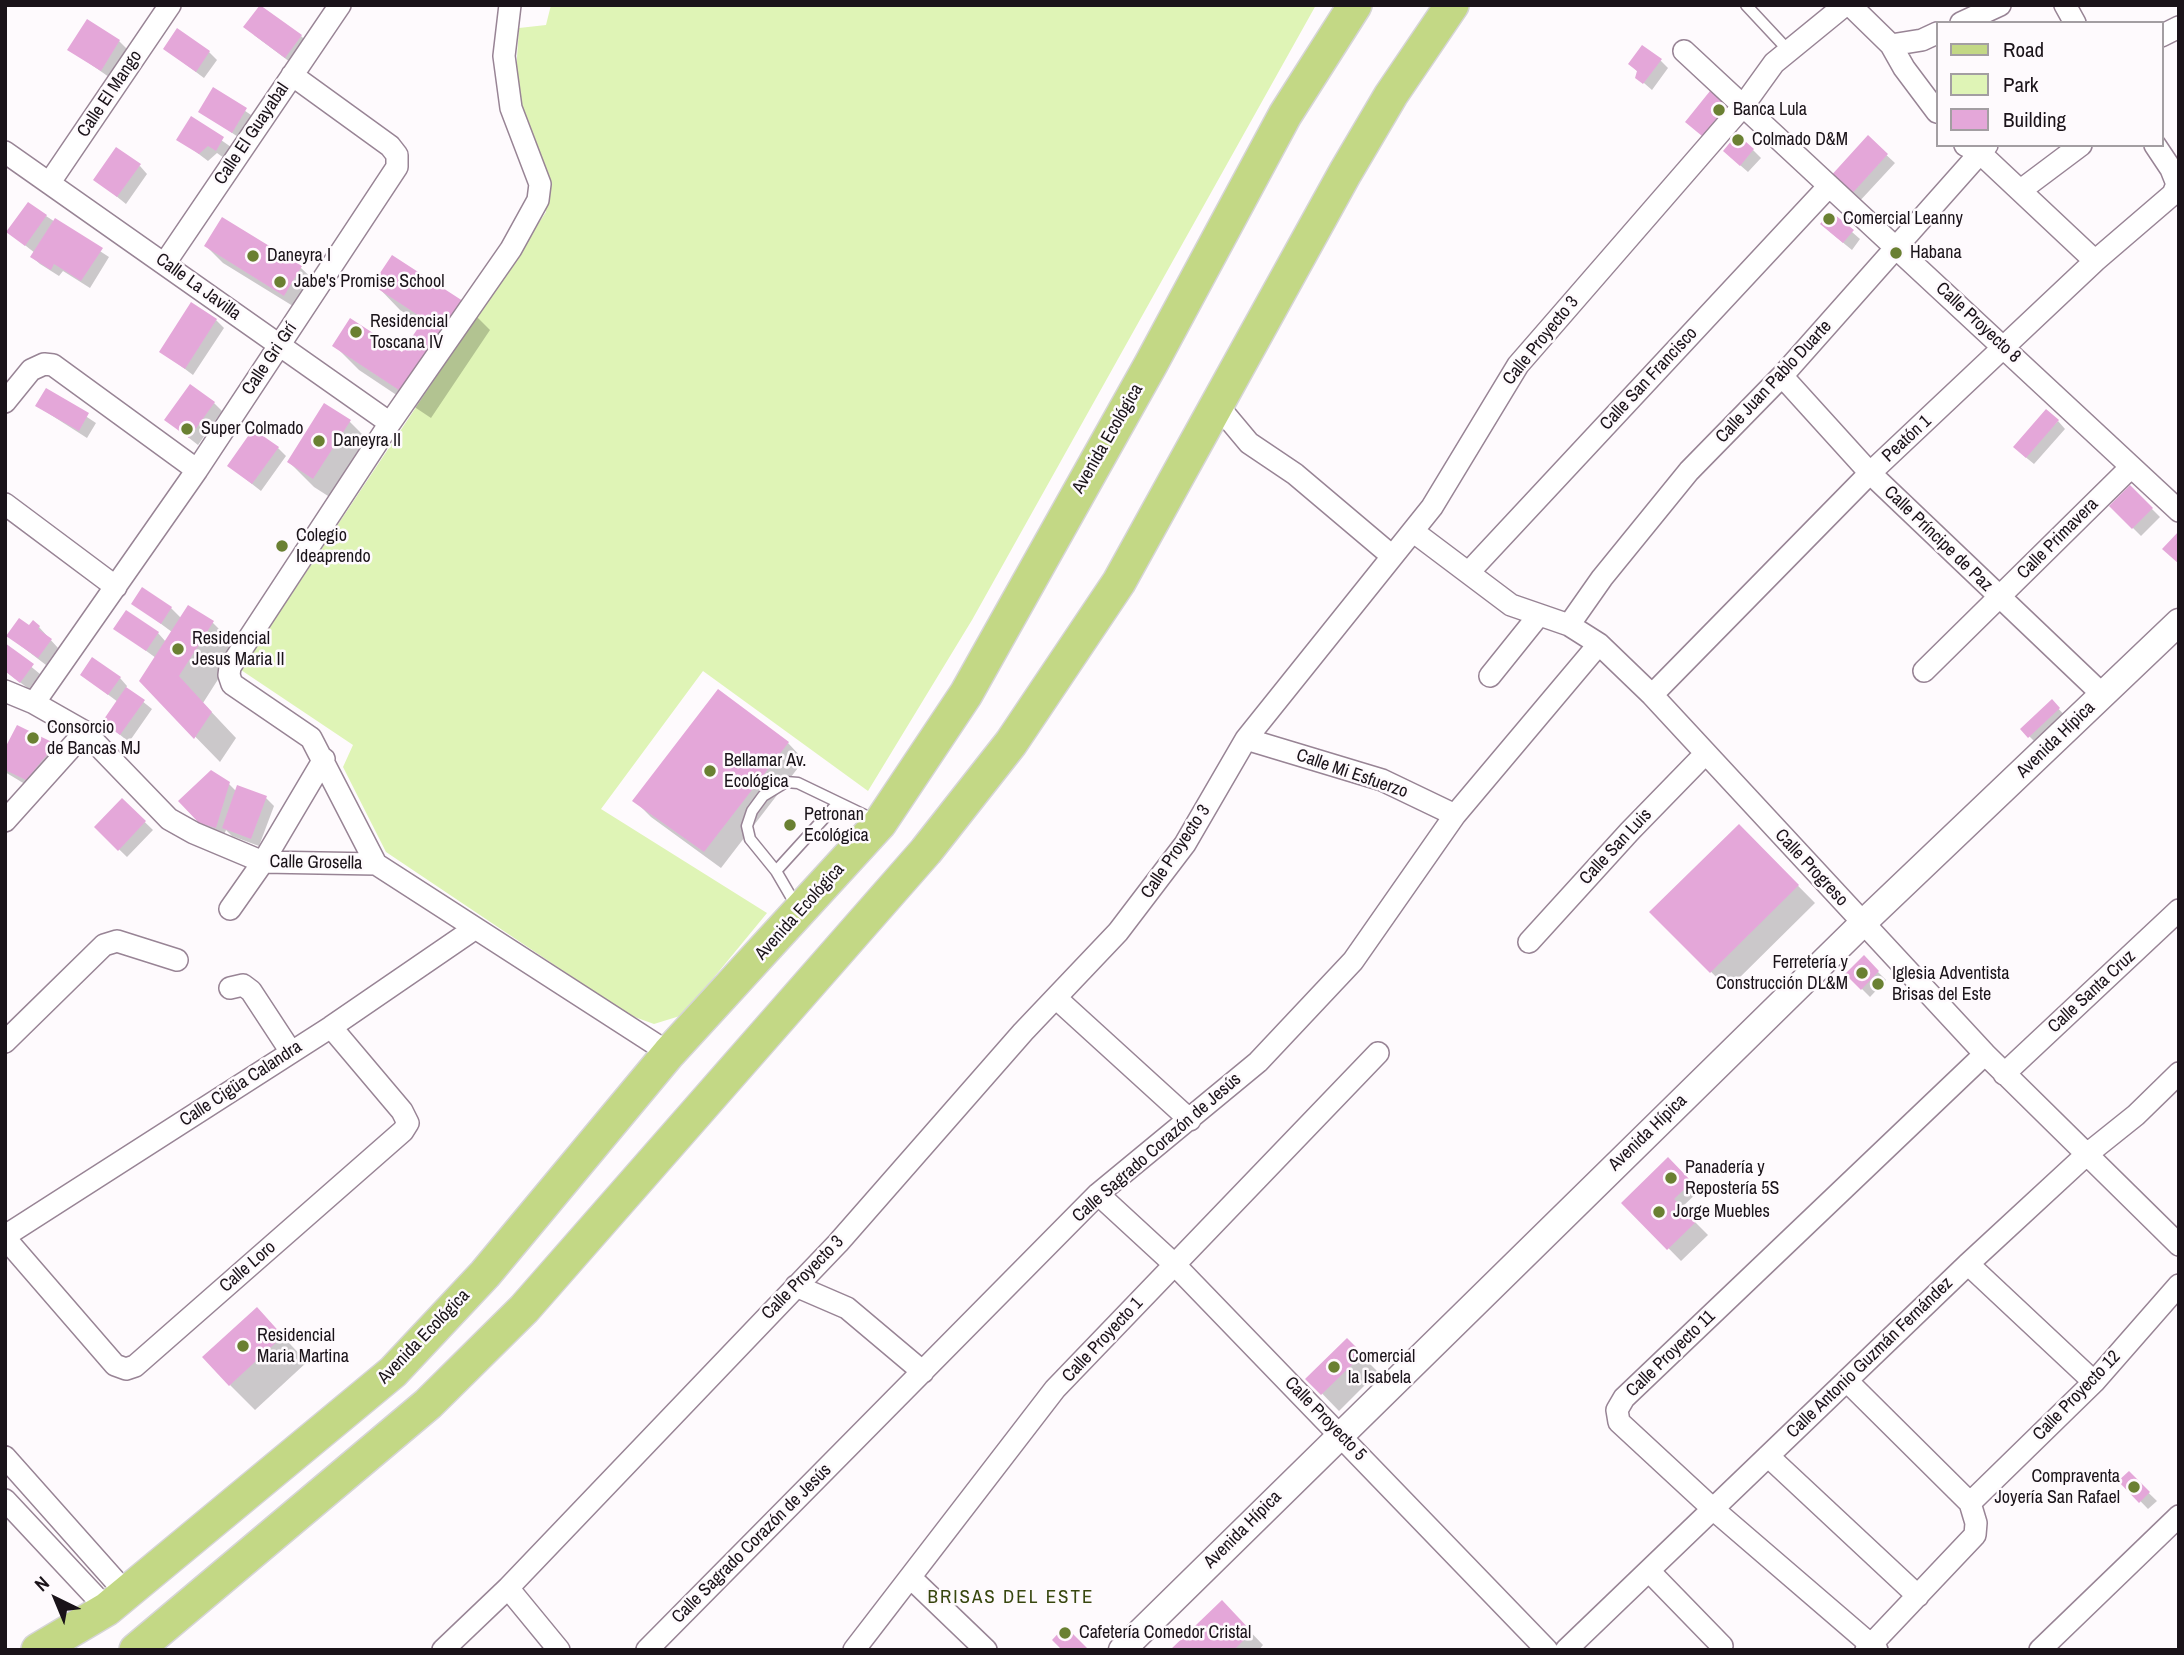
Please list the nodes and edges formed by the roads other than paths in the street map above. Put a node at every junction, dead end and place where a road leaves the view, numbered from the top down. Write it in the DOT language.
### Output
graph roads {
  1 [pos="170,5"];
  2 [pos="340,5"];
  3 [pos="510,5"];
  4 [pos="1355,5"];
  5 [pos="1452,5"];
  6 [pos="1746,5"];
  7 [pos="1848,5"];
  8 [pos="2000,5"];
  9 [pos="2065,5"];
  10 [pos="1965,21"];
  11 [pos="2075,21"];
  12 [pos="2179,27"];
  13 [pos="1936,33"];
  14 [pos="2163,35"];
  15 [pos="1891,46"];
  16 [pos="1788,50"];
  17 [pos="1684,51"];
  18 [pos="292,75"];
  19 [pos="1743,106"];
  20 [pos="1936,111"];
  21 [pos="1977,147"];
  22 [pos="2078,147"];
  23 [pos="2157,147"];
  24 [pos="5,152"];
  25 [pos="2175,166"];
  26 [pos="50,182"];
  27 [pos="1829,186"];
  28 [pos="2021,190"];
  29 [pos="1898,249"];
  30 [pos="2095,261"];
  31 [pos="165,263"];
  32 [pos="279,346"];
  33 [pos="2004,347"];
  34 [pos="1782,376"];
  35 [pos="5,402"];
  36 [pos="1218,406"];
  37 [pos="390,423"];
  38 [pos="2132,467"];
  39 [pos="197,470"];
  40 [pos="1870,473"];
  41 [pos="5,504"];
  42 [pos="2179,511"];
  43 [pos="1414,532"];
  44 [pos="1392,556"];
  45 [pos="1469,572"];
  46 [pos="116,587"];
  47 [pos="1999,597"];
  48 [pos="1538,615"];
  49 [pos="2179,622"];
  50 [pos="1569,625"];
  51 [pos="1600,644"];
  52 [pos="1924,671"];
  53 [pos="1490,676"];
  54 [pos="5,691"];
  55 [pos="1651,695"];
  56 [pos="2103,695"];
  57 [pos="34,703"];
  58 [pos="85,732"];
  59 [pos="1246,739"];
  60 [pos="1705,754"];
  61 [pos="324,759"];
  62 [pos="836,804"];
  63 [pos="1455,815"];
  64 [pos="5,821"];
  65 [pos="880,823"];
  66 [pos="263,862"];
  67 [pos="376,864"];
  68 [pos="776,872"];
  69 [pos="230,909"];
  70 [pos="2179,910"];
  71 [pos="801,912"];
  72 [pos="1862,924"];
  73 [pos="474,929"];
  74 [pos="1529,942"];
  75 [pos="177,960"];
  76 [pos="230,988"];
  77 [pos="1056,998"];
  78 [pos="331,1027"];
  79 [pos="5,1042"];
  80 [pos="291,1052"];
  81 [pos="669,1053"];
  82 [pos="1378,1053"];
  83 [pos="1985,1054"];
  84 [pos="2179,1073"];
  85 [pos="2004,1074"];
  86 [pos="1190,1120"];
  87 [pos="2086,1155"];
  88 [pos="1098,1194"];
  89 [pos="5,1237"];
  90 [pos="2179,1245"];
  91 [pos="1174,1264"];
  92 [pos="1968,1264"];
  93 [pos="2179,1285"];
  94 [pos="796,1286"];
  95 [pos="923,1372"];
  96 [pos="1847,1381"];
  97 [pos="2094,1382"];
  98 [pos="1340,1434"];
  99 [pos="1768,1456"];
  100 [pos="8,1467"];
  101 [pos="5,1500"];
  102 [pos="1970,1503"];
  103 [pos="1713,1509"];
  104 [pos="2179,1516"];
  105 [pos="1648,1571"];
  106 [pos="911,1578"];
  107 [pos="508,1588"];
  108 [pos="1918,1596"];
  109 [pos="117,1601"];
  110 [pos="1721,1646"];
  111 [pos="1871,1648"];
  112 [pos="38,1650"];
  113 [pos="136,1650"];
  114 [pos="443,1650"];
  115 [pos="559,1650"];
  116 [pos="647,1650"];
  117 [pos="854,1650"];
  118 [pos="986,1650"];
  119 [pos="1122,1650"];
  120 [pos="1547,1650"];
  121 [pos="1566,1650"];
  122 [pos="2040,1650"];
  1 -- 26 [label="street, Calle El Mango"];
  2 -- 18 [label="street, Calle El Guayabal"];
  3 -- 37 [label="street"];
  4 -- 65 [label="main road, Avenida Ecológica"];
  5 -- 36 [label="main road"];
  6 -- 16 [label="lane"];
  7 -- 15 [label="street"];
  7 -- 16 [label="street, Calle Proyecto 3"];
  8 -- 10 [label="street"];
  9 -- 11 [label="street"];
  12 -- 14 [label="street"];
  13 -- 15 [label="street"];
  15 -- 20 [label="street"];
  16 -- 19 [label="street, Calle Proyecto 3"];
  17 -- 19 [label="street, Calle Proyecto 8"];
  18 -- 31 [label="street, Calle El Guayabal"];
  18 -- 32 [label="street, Calle Gri Grí"];
  19 -- 27 [label="street, Calle Proyecto 8"];
  19 -- 43 [label="street, Calle Proyecto 3"];
  21 -- 28 [label="street"];
  21 -- 29 [label="street, Calle Juan Pablo Duarte"];
  22 -- 28 [label="street"];
  23 -- 25 [label="street"];
  24 -- 26 [label="street, Calle La Javilla"];
  25 -- 30 [label="street, Peatón 1"];
  26 -- 31 [label="street, Calle La Javilla"];
  27 -- 29 [label="street, Calle Proyecto 8"];
  27 -- 45 [label="street, Calle San Francisco"];
  28 -- 30 [label="street"];
  29 -- 33 [label="street, Calle Proyecto 8"];
  29 -- 34 [label="street, Calle Juan Pablo Duarte"];
  30 -- 33 [label="street, Peatón 1"];
  31 -- 32 [label="street, Calle La Javilla"];
  32 -- 37 [label="street, Calle La Javilla"];
  32 -- 39 [label="street, Calle Gri Grí"];
  33 -- 38 [label="street, Calle Proyecto 8"];
  33 -- 40 [label="street, Peatón 1"];
  34 -- 40 [label="street, Calle Príncipe de Paz"];
  34 -- 50 [label="street, Calle Juan Pablo Duarte"];
  35 -- 39 [label="street"];
  36 -- 44 [label="street"];
  36 -- 113 [label="main road"];
  37 -- 61 [label="street"];
  38 -- 42 [label="street, Calle Proyecto 8"];
  38 -- 47 [label="street, Calle Primavera"];
  39 -- 46 [label="street, Calle Gri Grí"];
  40 -- 47 [label="street, Calle Príncipe de Paz"];
  40 -- 55 [label="street, Peatón 1"];
  41 -- 46 [label="street"];
  43 -- 44 [label="street, Calle Proyecto 3"];
  43 -- 45 [label="street, Calle Progreso"];
  44 -- 59 [label="street, Calle Proyecto 3"];
  45 -- 48 [label="street, Calle Progreso"];
  46 -- 57 [label="street, Calle Gri Grí"];
  47 -- 52 [label="street, Calle Primavera"];
  47 -- 56 [label="street, Calle Príncipe de Paz"];
  48 -- 50 [label="street, Calle Progreso"];
  48 -- 53 [label="street"];
  49 -- 56 [label="street, Avenida Hípica"];
  50 -- 51 [label="street, Calle Progreso"];
  51 -- 55 [label="street, Calle Progreso"];
  51 -- 63 [label="street, Calle Sagrado Corazón de Jesús"];
  54 -- 57 [label="street, Calle Grosella"];
  55 -- 60 [label="street, Calle Progreso"];
  56 -- 72 [label="street, Avenida Hípica"];
  57 -- 58 [label="street, Calle Grosella"];
  58 -- 64 [label="street"];
  58 -- 66 [label="street, Calle Grosella"];
  59 -- 63 [label="street, Calle Mi Esfuerzo"];
  59 -- 77 [label="street, Calle Proyecto 3"];
  60 -- 72 [label="street, Calle Progreso"];
  60 -- 74 [label="street, Calle San Luis"];
  61 -- 66 [label="street"];
  61 -- 67 [label="street"];
  62 -- 65 [label="lane"];
  62 -- 68 [label="lane"];
  62 -- 68 [label="lane"];
  63 -- 86 [label="street, Calle Sagrado Corazón de Jesús"];
  65 -- 71 [label="main road, Avenida Ecológica"];
  66 -- 67 [label="street, Calle Grosella"];
  66 -- 69 [label="street"];
  67 -- 73 [label="street, Calle Grosella"];
  68 -- 71 [label="lane"];
  70 -- 85 [label="street, Calle Santa Cruz"];
  71 -- 81 [label="main road, Avenida Ecológica"];
  72 -- 83 [label="street, Calle Progreso"];
  72 -- 98 [label="street, Avenida Hípica"];
  73 -- 78 [label="street, Calle Cigüa Calandra"];
  73 -- 81 [label="street, Calle Grosella"];
  75 -- 79 [label="street"];
  76 -- 80 [label="street"];
  77 -- 86 [label="street"];
  77 -- 94 [label="street, Calle Proyecto 3"];
  78 -- 80 [label="street, Calle Cigüa Calandra"];
  78 -- 89 [label="street, Calle Loro"];
  80 -- 89 [label="street, Calle Cigüa Calandra"];
  81 -- 109 [label="main road, Avenida Ecológica"];
  82 -- 91 [label="street, Calle Proyecto 1"];
  83 -- 85 [label="street, Calle Progreso"];
  83 -- 103 [label="street, Calle Proyecto 11"];
  84 -- 87 [label="street, Calle Antonio Guzmán Fernández"];
  85 -- 87 [label="street, Calle Progreso"];
  86 -- 88 [label="street, Calle Sagrado Corazón de Jesús"];
  87 -- 90 [label="street, Calle Progreso"];
  87 -- 92 [label="street, Calle Antonio Guzmán Fernández"];
  88 -- 91 [label="street, Calle Proyecto 5"];
  88 -- 95 [label="street, Calle Sagrado Corazón de Jesús"];
  91 -- 98 [label="street, Calle Proyecto 5"];
  91 -- 106 [label="street, Calle Proyecto 1"];
  92 -- 96 [label="street, Calle Antonio Guzmán Fernández"];
  92 -- 97 [label="street"];
  93 -- 97 [label="street, Calle Proyecto 12"];
  94 -- 95 [label="street"];
  94 -- 107 [label="street, Calle Proyecto 3"];
  95 -- 116 [label="street, Calle Sagrado Corazón de Jesús"];
  96 -- 99 [label="street, Calle Antonio Guzmán Fernández"];
  96 -- 102 [label="street"];
  97 -- 102 [label="street, Calle Proyecto 12"];
  98 -- 119 [label="street, Avenida Hípica"];
  98 -- 120 [label="street, Calle Proyecto 5"];
  99 -- 103 [label="street, Calle Antonio Guzmán Fernández"];
  99 -- 108 [label="street"];
  100 -- 109 [label="street"];
  101 -- 109 [label="street"];
  102 -- 108 [label="street"];
  103 -- 105 [label="street, Calle Antonio Guzmán Fernández"];
  103 -- 111 [label="street, Calle Proyecto 11"];
  104 -- 122 [label="street"];
  105 -- 110 [label="street"];
  105 -- 121 [label="street, Calle Antonio Guzmán Fernández"];
  106 -- 117 [label="street, Calle Proyecto 1"];
  106 -- 118 [label="street"];
  107 -- 114 [label="street, Calle Proyecto 3"];
  107 -- 115 [label="street"];
  108 -- 111 [label="street"];
  109 -- 112 [label="main road, Avenida Ecológica"];
}
